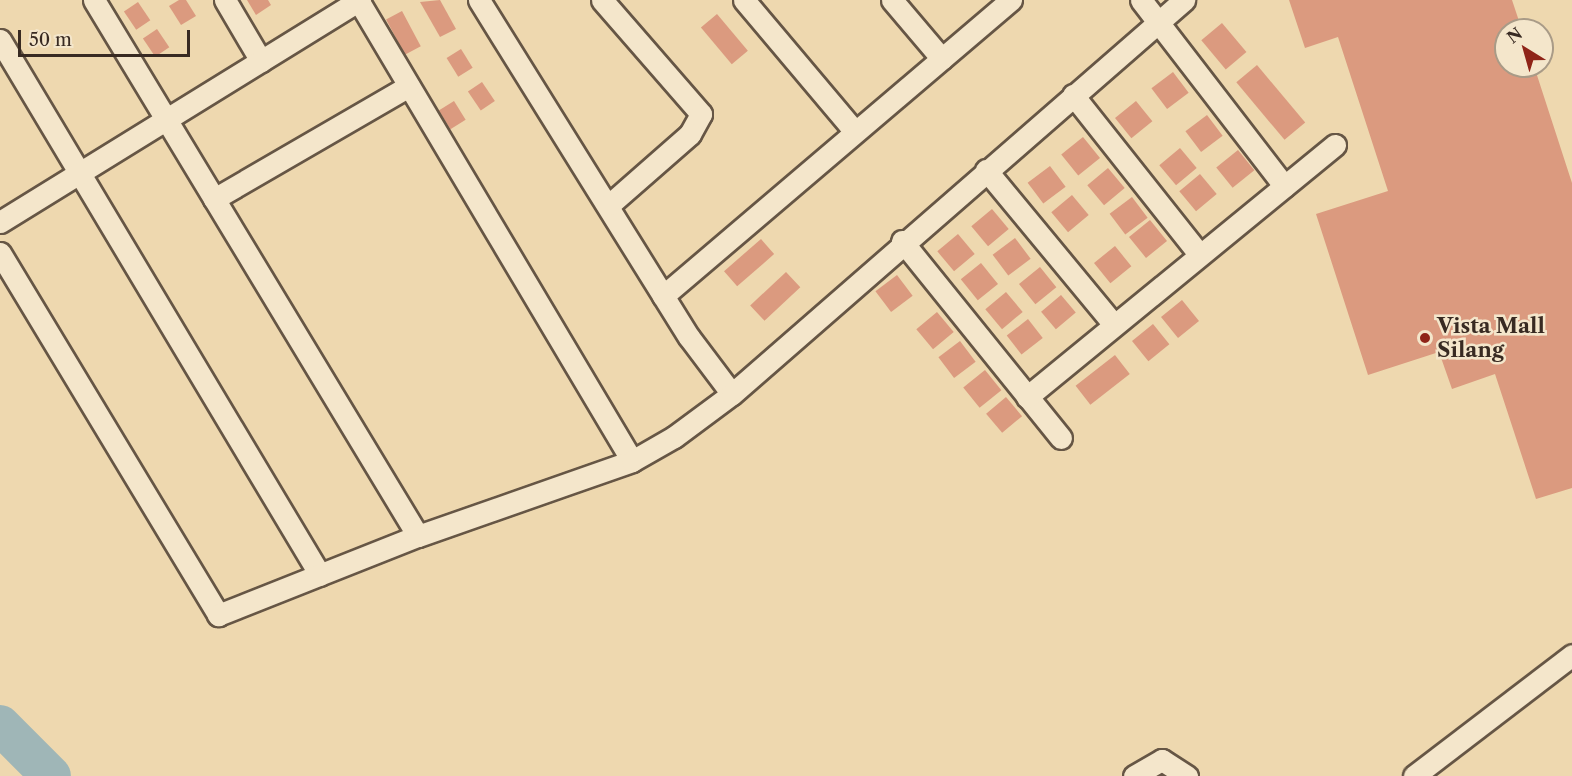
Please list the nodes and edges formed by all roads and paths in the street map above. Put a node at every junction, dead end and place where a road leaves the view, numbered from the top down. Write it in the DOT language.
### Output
graph roads {
  1 [pos="94,0"];
  2 [pos="225,0"];
  3 [pos="359,0"];
  4 [pos="479,0"];
  5 [pos="602,0"];
  6 [pos="744,0"];
  7 [pos="892,0"];
  8 [pos="1011,0"];
  9 [pos="1141,0"];
  10 [pos="1184,0"];
  11 [pos="1157,23"];
  12 [pos="0,40"];
  13 [pos="942,59"];
  14 [pos="261,61"];
  15 [pos="409,86"];
  16 [pos="1073,95"];
  17 [pos="166,120"];
  18 [pos="855,132"];
  19 [pos="1335,145"];
  20 [pos="986,170"];
  21 [pos="81,172"];
  22 [pos="1284,186"];
  23 [pos="214,199"];
  24 [pos="610,204"];
  25 [pos="0,222"];
  26 [pos="902,242"];
  27 [pos="0,253"];
  28 [pos="1200,255"];
  29 [pos="663,296"];
  30 [pos="1114,325"];
  31 [pos="732,394"];
  32 [pos="1027,396"];
  33 [pos="1061,438"];
  34 [pos="632,461"];
  35 [pos="418,536"];
  36 [pos="320,575"];
  37 [pos="1572,655"];
  38 [pos="1134,776"];
  39 [pos="1187,776"];
  40 [pos="1414,776"];
  1 -- 17 [label="street"];
  2 -- 14 [label="street"];
  3 -- 14 [label="street"];
  3 -- 15 [label="street"];
  4 -- 24 [label="street"];
  5 -- 24 [label="street"];
  6 -- 18 [label="street"];
  7 -- 13 [label="street"];
  8 -- 13 [label="street"];
  9 -- 11 [label="street"];
  10 -- 11 [label="street"];
  11 -- 16 [label="street"];
  11 -- 22 [label="street"];
  12 -- 21 [label="street"];
  13 -- 18 [label="street"];
  14 -- 17 [label="street"];
  15 -- 23 [label="street"];
  15 -- 34 [label="street"];
  16 -- 20 [label="street"];
  16 -- 28 [label="street"];
  17 -- 21 [label="street"];
  17 -- 23 [label="street"];
  18 -- 29 [label="street"];
  19 -- 22 [label="street"];
  20 -- 26 [label="street"];
  20 -- 30 [label="street"];
  21 -- 25 [label="street"];
  21 -- 36 [label="street"];
  22 -- 28 [label="street"];
  23 -- 35 [label="street"];
  24 -- 29 [label="street"];
  26 -- 31 [label="street"];
  26 -- 32 [label="street"];
  27 -- 36 [label="street"];
  28 -- 30 [label="street"];
  29 -- 31 [label="street"];
  30 -- 32 [label="street"];
  31 -- 34 [label="street"];
  32 -- 33 [label="street"];
  34 -- 35 [label="street"];
  35 -- 36 [label="street"];
  37 -- 40 [label="street"];
  38 -- 39 [label="street"];
}
